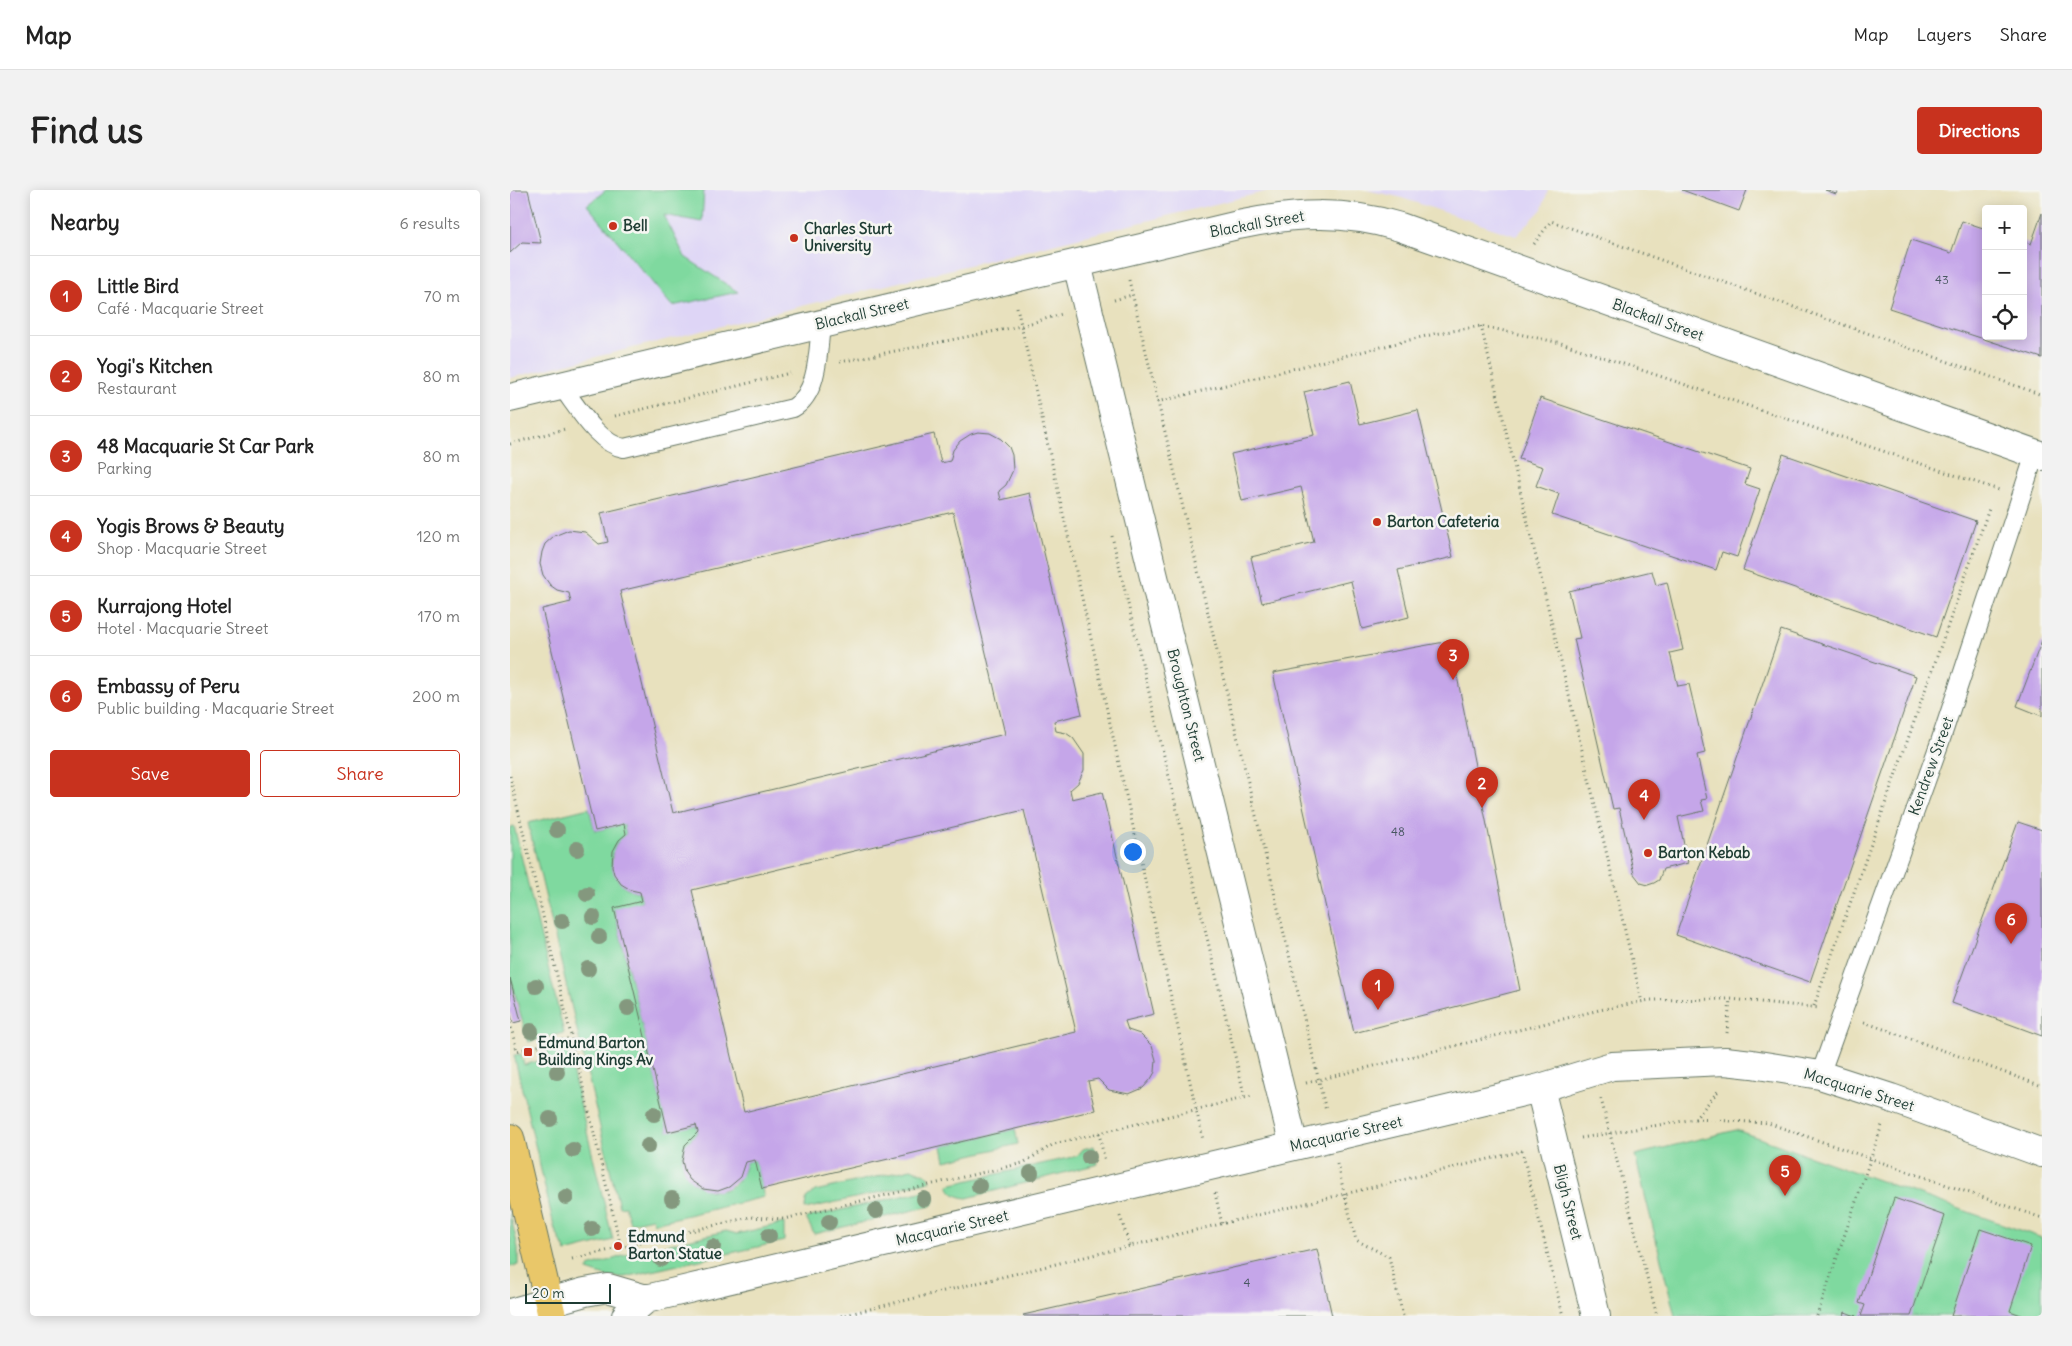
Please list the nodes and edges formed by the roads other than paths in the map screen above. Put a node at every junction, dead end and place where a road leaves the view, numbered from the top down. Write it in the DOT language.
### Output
graph roads {
  1 [pos="1077,264"];
  2 [pos="821,324"];
  3 [pos="561,386"];
  4 [pos="510,398"];
  5 [pos="2038,455"];
  6 [pos="1820,1075"];
  7 [pos="1540,1088"];
  8 [pos="510,1138"];
  9 [pos="1294,1146"];
  10 [pos="2042,1153"];
  11 [pos="636,1308"];
  12 [pos="550,1309"];
  13 [pos="510,1314"];
  14 [pos="1596,1316"];
  1 -- 2 [label="street, Blackall Street"];
  1 -- 5 [label="street, Blackall Street"];
  1 -- 9 [label="street, Broughton Street"];
  2 -- 3 [label="street, Blackall Street"];
  2 -- 3 [label="lane"];
  3 -- 4 [label="street, Blackall Street"];
  5 -- 6 [label="lane, Kendrew Street"];
  6 -- 7 [label="street, Macquarie Street"];
  6 -- 10 [label="street, Macquarie Street"];
  7 -- 9 [label="street, Macquarie Street"];
  7 -- 14 [label="street, Bligh Street"];
  8 -- 12 [label="main road"];
  9 -- 11 [label="street, Macquarie Street"];
  11 -- 12 [label="street, Macquarie Street"];
  12 -- 13 [label="street, Macquarie Street"];
}
